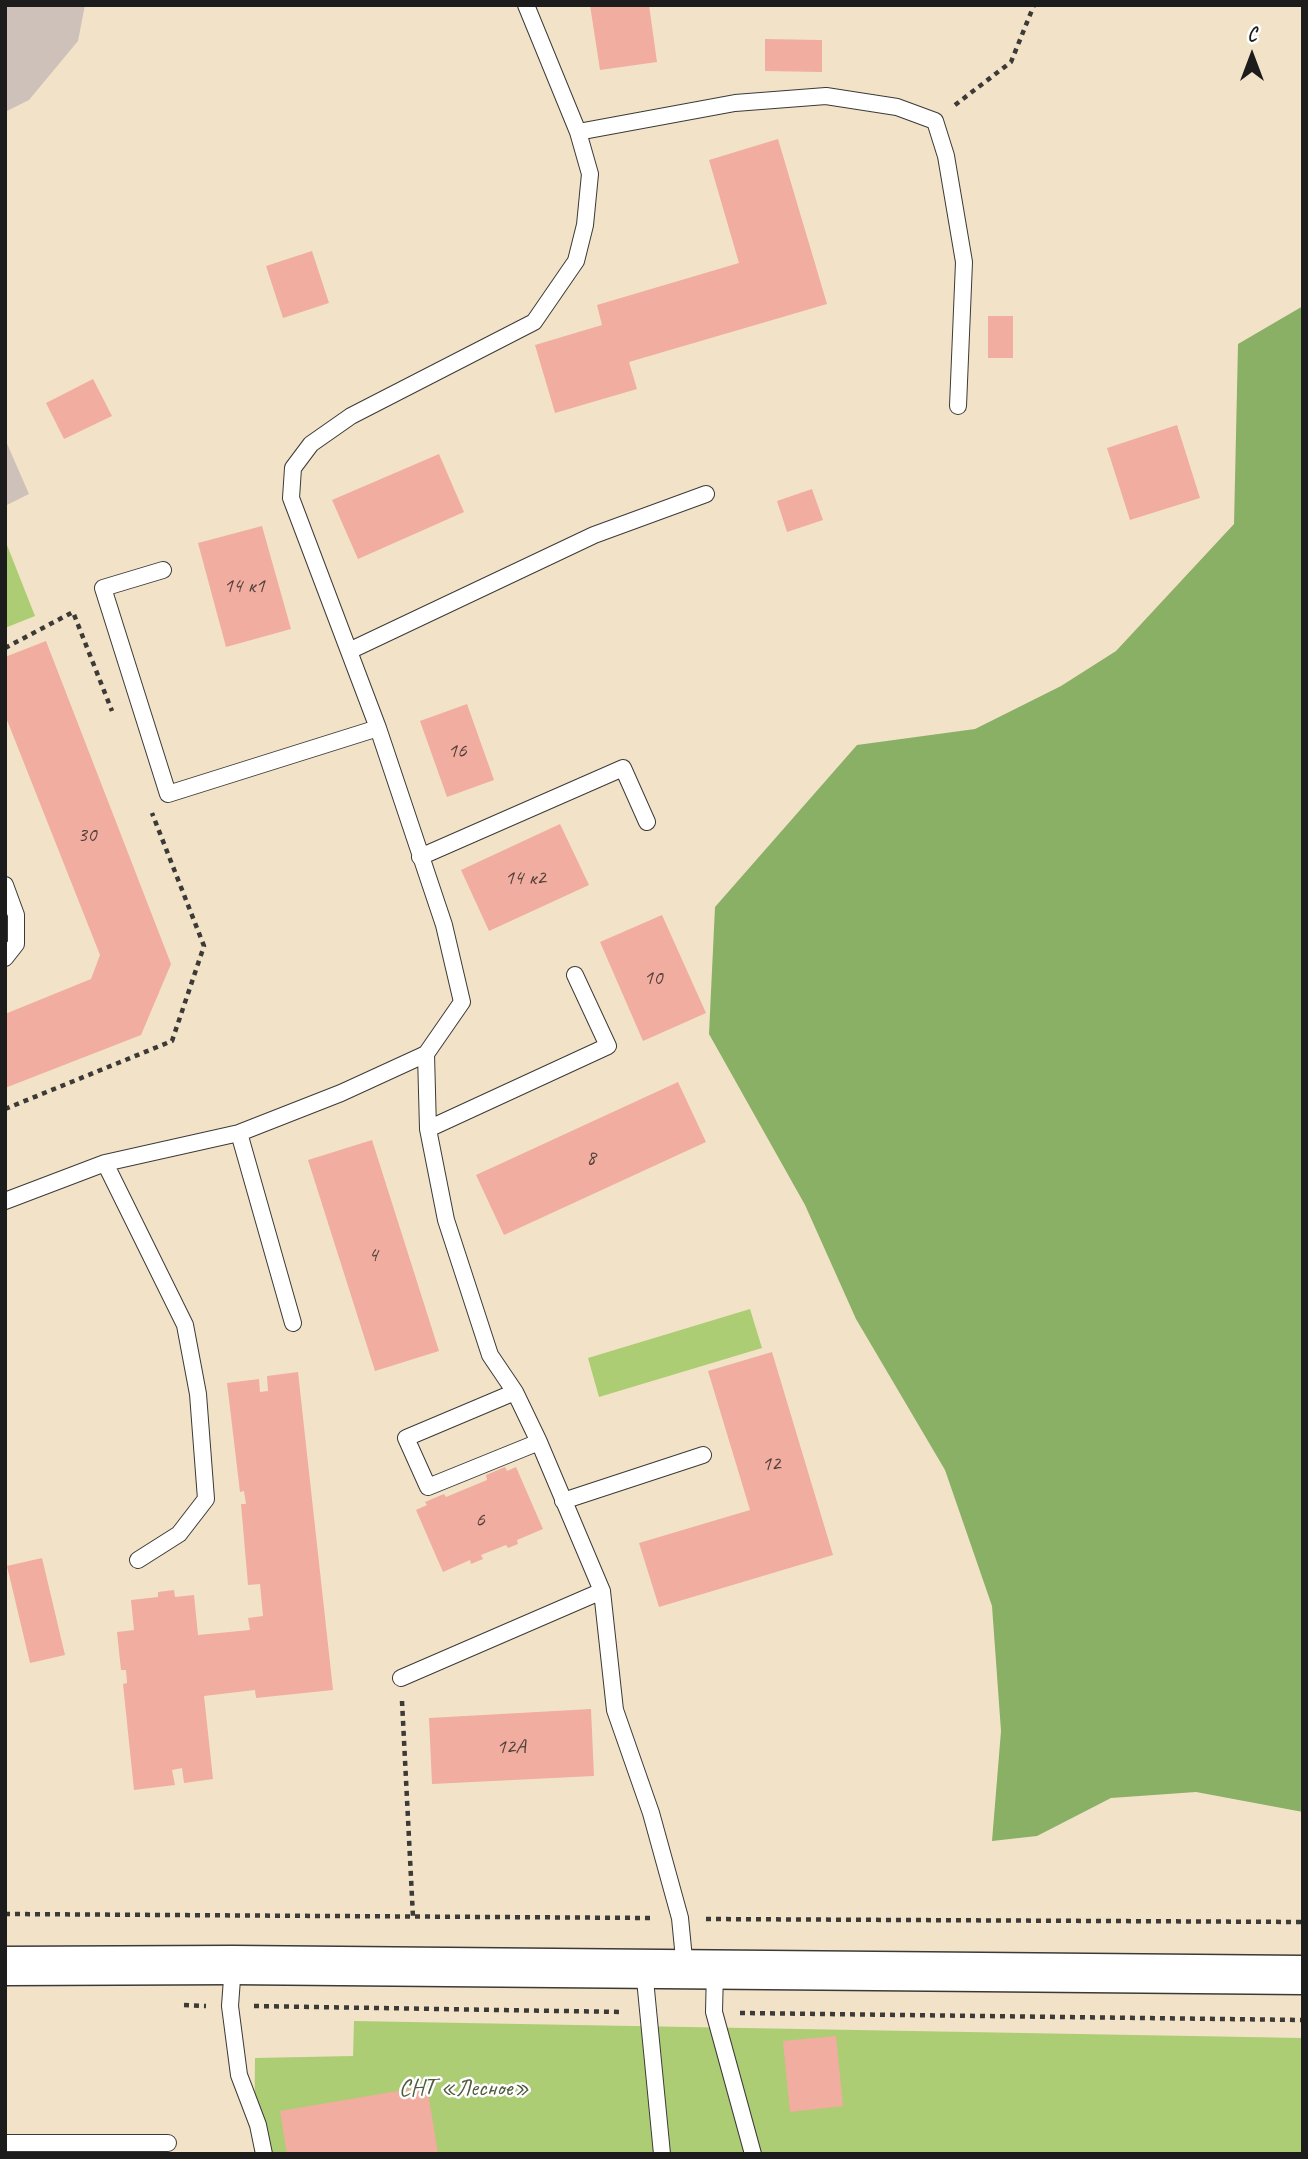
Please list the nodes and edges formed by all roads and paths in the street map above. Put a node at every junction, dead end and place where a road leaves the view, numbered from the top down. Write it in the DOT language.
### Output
graph roads {
  1 [pos="526,5"];
  2 [pos="1034,5"];
  3 [pos="935,121"];
  4 [pos="578,132"];
  5 [pos="958,406"];
  6 [pos="706,494"];
  7 [pos="163,570"];
  8 [pos="5,648"];
  9 [pos="349,651"];
  10 [pos="113,715"];
  11 [pos="378,728"];
  12 [pos="149,805"];
  13 [pos="647,822"];
  14 [pos="420,857"];
  15 [pos="5,885"];
  16 [pos="5,958"];
  17 [pos="575,975"];
  18 [pos="426,1054"];
  19 [pos="5,1110"];
  20 [pos="428,1129"];
  21 [pos="239,1133"];
  22 [pos="105,1163"];
  23 [pos="5,1201"];
  24 [pos="293,1323"];
  25 [pos="515,1392"];
  26 [pos="539,1442"];
  27 [pos="703,1455"];
  28 [pos="563,1501"];
  29 [pos="138,1560"];
  30 [pos="602,1591"];
  31 [pos="401,1678"];
  32 [pos="413,1917"];
  33 [pos="233,1965"];
  34 [pos="5,1966"];
  35 [pos="644,1969"];
  36 [pos="700,1970"];
  37 [pos="1303,1975"];
  38 [pos="5,2143"];
  39 [pos="168,2143"];
  40 [pos="264,2154"];
  41 [pos="662,2154"];
  42 [pos="753,2154"];
  1 -- 4 [label="lane"];
  2 -- 3 [label="path"];
  3 -- 4 [label="lane"];
  3 -- 5 [label="lane"];
  4 -- 9 [label="lane"];
  6 -- 9 [label="lane"];
  7 -- 11 [label="lane"];
  8 -- 10 [label="path"];
  9 -- 11 [label="lane"];
  11 -- 14 [label="lane"];
  12 -- 19 [label="path"];
  13 -- 14 [label="lane"];
  14 -- 18 [label="lane"];
  15 -- 16 [label="lane"];
  17 -- 20 [label="lane"];
  18 -- 20 [label="lane"];
  18 -- 21 [label="lane"];
  20 -- 25 [label="lane"];
  21 -- 22 [label="lane"];
  21 -- 24 [label="lane"];
  22 -- 23 [label="lane"];
  22 -- 29 [label="lane"];
  25 -- 26 [label="lane"];
  25 -- 26 [label="lane"];
  26 -- 28 [label="lane"];
  27 -- 28 [label="lane"];
  28 -- 30 [label="lane"];
  30 -- 31 [label="lane"];
  30 -- 36 [label="lane"];
  31 -- 32 [label="path"];
  33 -- 34 [label="main road"];
  33 -- 35 [label="main road"];
  33 -- 40 [label="lane"];
  35 -- 36 [label="main road"];
  35 -- 41 [label="lane"];
  36 -- 37 [label="main road"];
  36 -- 42 [label="lane"];
  38 -- 39 [label="lane"];
}
